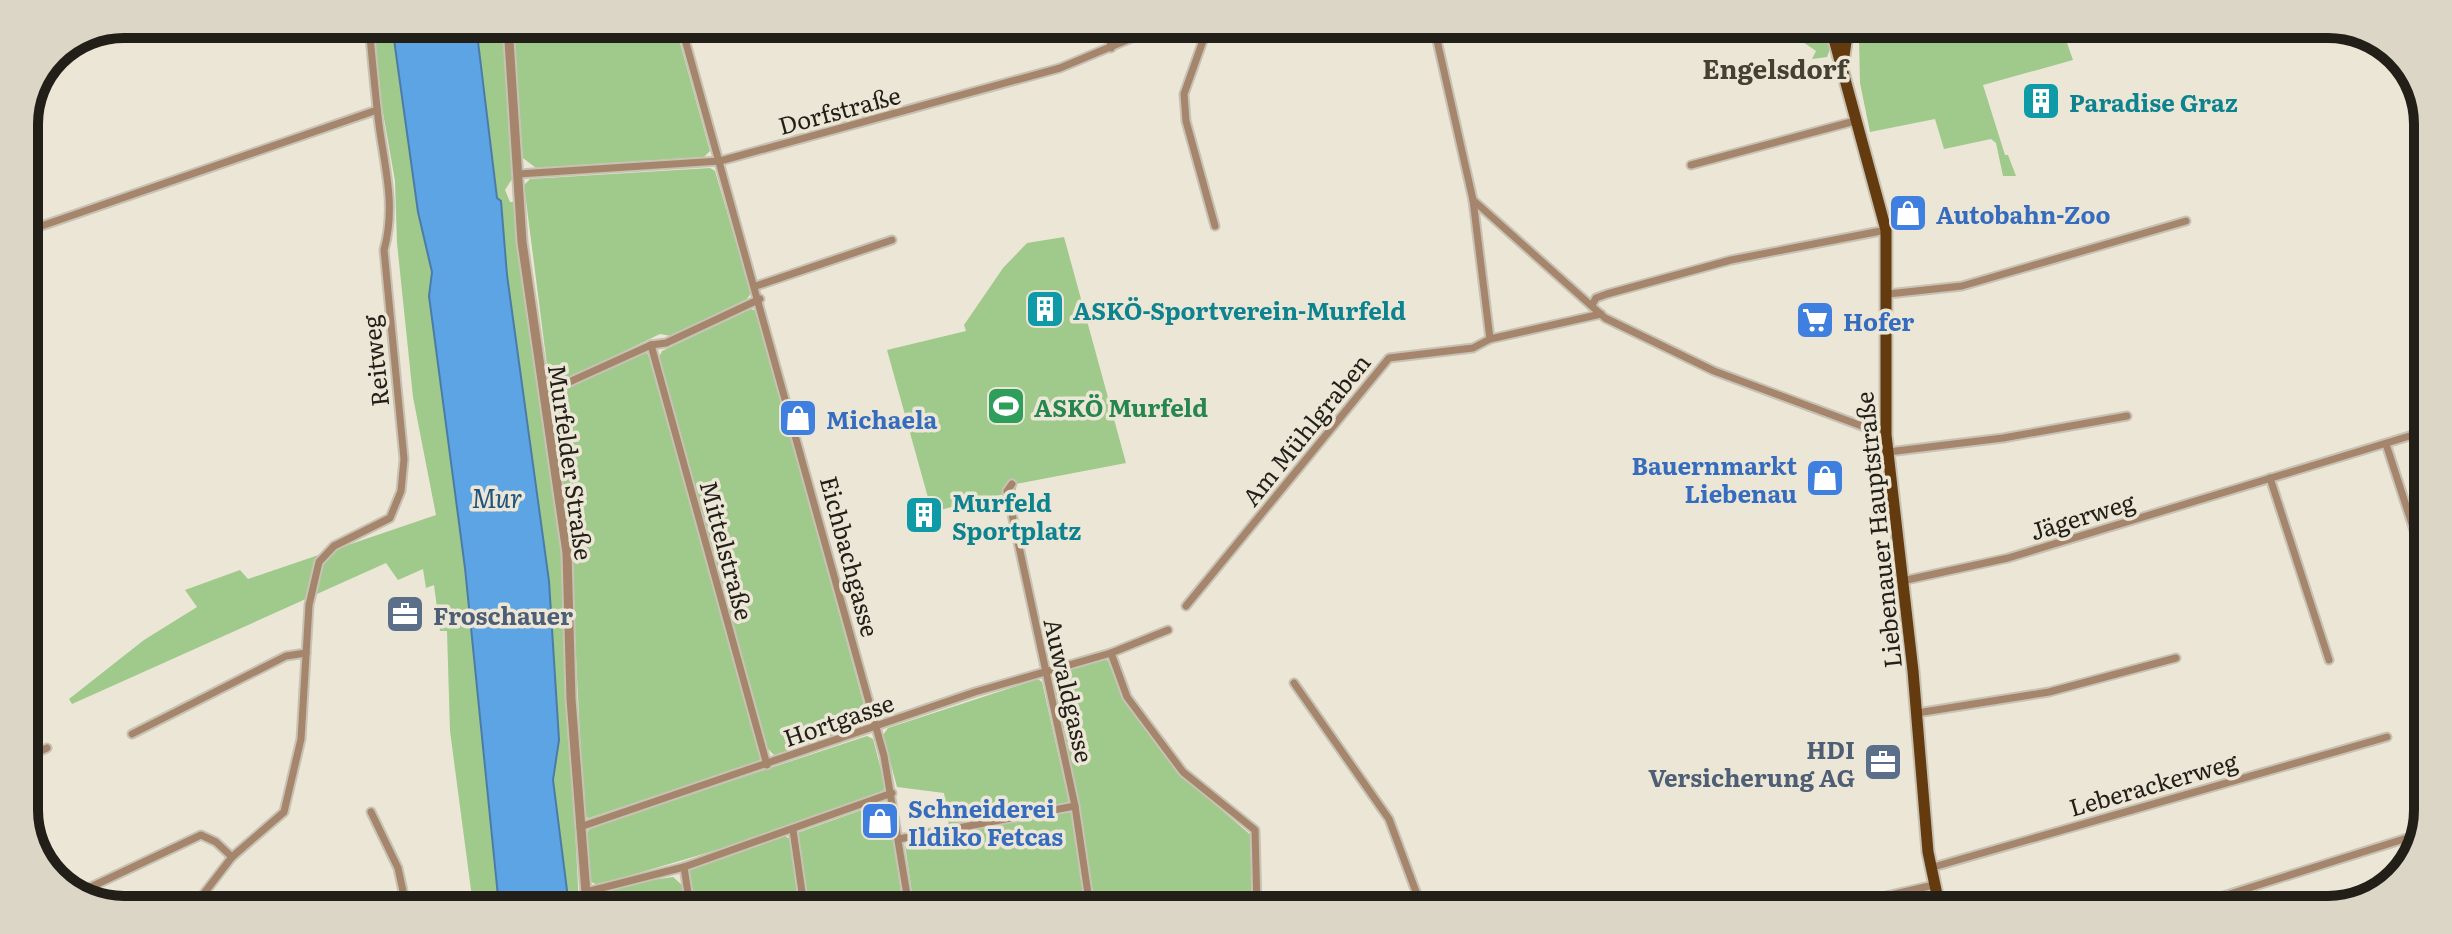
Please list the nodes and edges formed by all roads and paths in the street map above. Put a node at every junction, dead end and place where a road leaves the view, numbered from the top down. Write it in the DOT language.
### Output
graph roads {
  1 [pos="370,38"];
  2 [pos="509,38"];
  3 [pos="685,38"];
  4 [pos="1110,38"];
  5 [pos="1133,38"];
  6 [pos="1204,38"];
  7 [pos="1436,38"];
  8 [pos="1834,38"];
  9 [pos="1847,38"];
  10 [pos="1111,48"];
  11 [pos="1843,63"];
  12 [pos="377,110"];
  13 [pos="1855,121"];
  14 [pos="720,161"];
  15 [pos="1691,165"];
  16 [pos="518,174"];
  17 [pos="1473,200"];
  18 [pos="2186,221"];
  19 [pos="1215,226"];
  20 [pos="38,227"];
  21 [pos="1886,230"];
  22 [pos="892,240"];
  23 [pos="756,286"];
  24 [pos="1888,294"];
  25 [pos="760,299"];
  26 [pos="1592,305"];
  27 [pos="1601,314"];
  28 [pos="1490,339"];
  29 [pos="651,345"];
  30 [pos="543,389"];
  31 [pos="2127,416"];
  32 [pos="1886,435"];
  33 [pos="2414,435"];
  34 [pos="2386,444"];
  35 [pos="1888,452"];
  36 [pos="2270,478"];
  37 [pos="1012,484"];
  38 [pos="2414,530"];
  39 [pos="1902,581"];
  40 [pos="1186,606"];
  41 [pos="1168,630"];
  42 [pos="306,653"];
  43 [pos="1111,653"];
  44 [pos="2176,658"];
  45 [pos="2329,660"];
  46 [pos="1044,671"];
  47 [pos="1294,683"];
  48 [pos="1917,713"];
  49 [pos="876,727"];
  50 [pos="132,734"];
  51 [pos="2387,737"];
  52 [pos="47,748"];
  53 [pos="38,752"];
  54 [pos="767,765"];
  55 [pos="892,793"];
  56 [pos="1075,806"];
  57 [pos="371,812"];
  58 [pos="580,827"];
  59 [pos="793,830"];
  60 [pos="2409,837"];
  61 [pos="899,839"];
  62 [pos="232,857"];
  63 [pos="684,867"];
  64 [pos="1930,868"];
  65 [pos="1934,885"];
  66 [pos="89,888"];
  67 [pos="586,892"];
  68 [pos="202,896"];
  69 [pos="404,896"];
  70 [pos="586,896"];
  71 [pos="688,896"];
  72 [pos="803,896"];
  73 [pos="907,896"];
  74 [pos="1088,896"];
  75 [pos="1257,896"];
  76 [pos="1418,896"];
  77 [pos="1886,896"];
  78 [pos="1937,896"];
  79 [pos="2223,896"];
  1 -- 12 [label="street, Reitweg"];
  2 -- 16 [label="street, Murfelder Straße"];
  3 -- 14 [label="street, Eichbachgasse"];
  4 -- 10 [label="street"];
  5 -- 10 [label="street, Dorfstraße"];
  6 -- 19 [label="street"];
  7 -- 17 [label="street"];
  8 -- 11 [label="main road, Liebenauer Hauptstraße"];
  9 -- 11 [label="main road, Liebenauer Hauptstraße"];
  10 -- 14 [label="street, Dorfstraße"];
  11 -- 13 [label="main road, Liebenauer Hauptstraße"];
  12 -- 20 [label="street"];
  12 -- 42 [label="street, Reitweg"];
  13 -- 15 [label="street"];
  13 -- 21 [label="main road, Liebenauer Hauptstraße"];
  14 -- 16 [label="street, Dorfstraße"];
  14 -- 23 [label="street, Eichbachgasse"];
  16 -- 30 [label="street, Murfelder Straße"];
  17 -- 26 [label="street"];
  17 -- 28 [label="street"];
  18 -- 24 [label="street"];
  21 -- 24 [label="main road, Liebenauer Hauptstraße"];
  21 -- 26 [label="street"];
  22 -- 23 [label="street"];
  23 -- 25 [label="street, Eichbachgasse"];
  24 -- 32 [label="main road, Liebenauer Hauptstraße"];
  25 -- 29 [label="street"];
  25 -- 49 [label="street, Eichbachgasse"];
  26 -- 27 [label="street"];
  27 -- 28 [label="street, Am Mühlgraben"];
  27 -- 32 [label="street"];
  28 -- 40 [label="street, Am Mühlgraben"];
  29 -- 30 [label="street"];
  29 -- 54 [label="street, Mittelstraße"];
  30 -- 58 [label="street, Murfelder Straße"];
  31 -- 35 [label="street"];
  32 -- 35 [label="main road, Liebenauer Hauptstraße"];
  33 -- 34 [label="street, Jägerweg"];
  34 -- 36 [label="street, Jägerweg"];
  34 -- 38 [label="street"];
  35 -- 39 [label="main road, Liebenauer Hauptstraße"];
  36 -- 39 [label="street, Jägerweg"];
  36 -- 45 [label="street"];
  37 -- 46 [label="street, Auwaldgasse"];
  39 -- 48 [label="main road, Liebenauer Hauptstraße"];
  41 -- 43 [label="street"];
  42 -- 50 [label="street"];
  42 -- 62 [label="street, Reitweg"];
  43 -- 46 [label="street, Hortgasse"];
  43 -- 75 [label="street"];
  44 -- 48 [label="street"];
  46 -- 49 [label="street, Hortgasse"];
  46 -- 56 [label="street, Auwaldgasse"];
  47 -- 76 [label="street"];
  48 -- 64 [label="main road, Liebenauer Hauptstraße"];
  49 -- 54 [label="street, Hortgasse"];
  49 -- 55 [label="street, Eichbachgasse"];
  51 -- 64 [label="street, Leberackerweg"];
  52 -- 53 [label="street"];
  54 -- 58 [label="street, Hortgasse"];
  55 -- 59 [label="street"];
  55 -- 61 [label="street, Eichbachgasse"];
  56 -- 61 [label="street"];
  56 -- 74 [label="street, Auwaldgasse"];
  57 -- 69 [label="street"];
  58 -- 67 [label="street, Murfelder Straße"];
  59 -- 63 [label="street"];
  59 -- 72 [label="street"];
  60 -- 79 [label="street"];
  61 -- 73 [label="street, Eichbachgasse"];
  62 -- 66 [label="street"];
  62 -- 68 [label="street, Reitweg"];
  63 -- 67 [label="street"];
  63 -- 71 [label="street"];
  64 -- 65 [label="main road, Liebenauer Hauptstraße"];
  65 -- 77 [label="street"];
  65 -- 78 [label="main road, Liebenauer Hauptstraße"];
  67 -- 70 [label="street, Murfelder Straße"];
}
